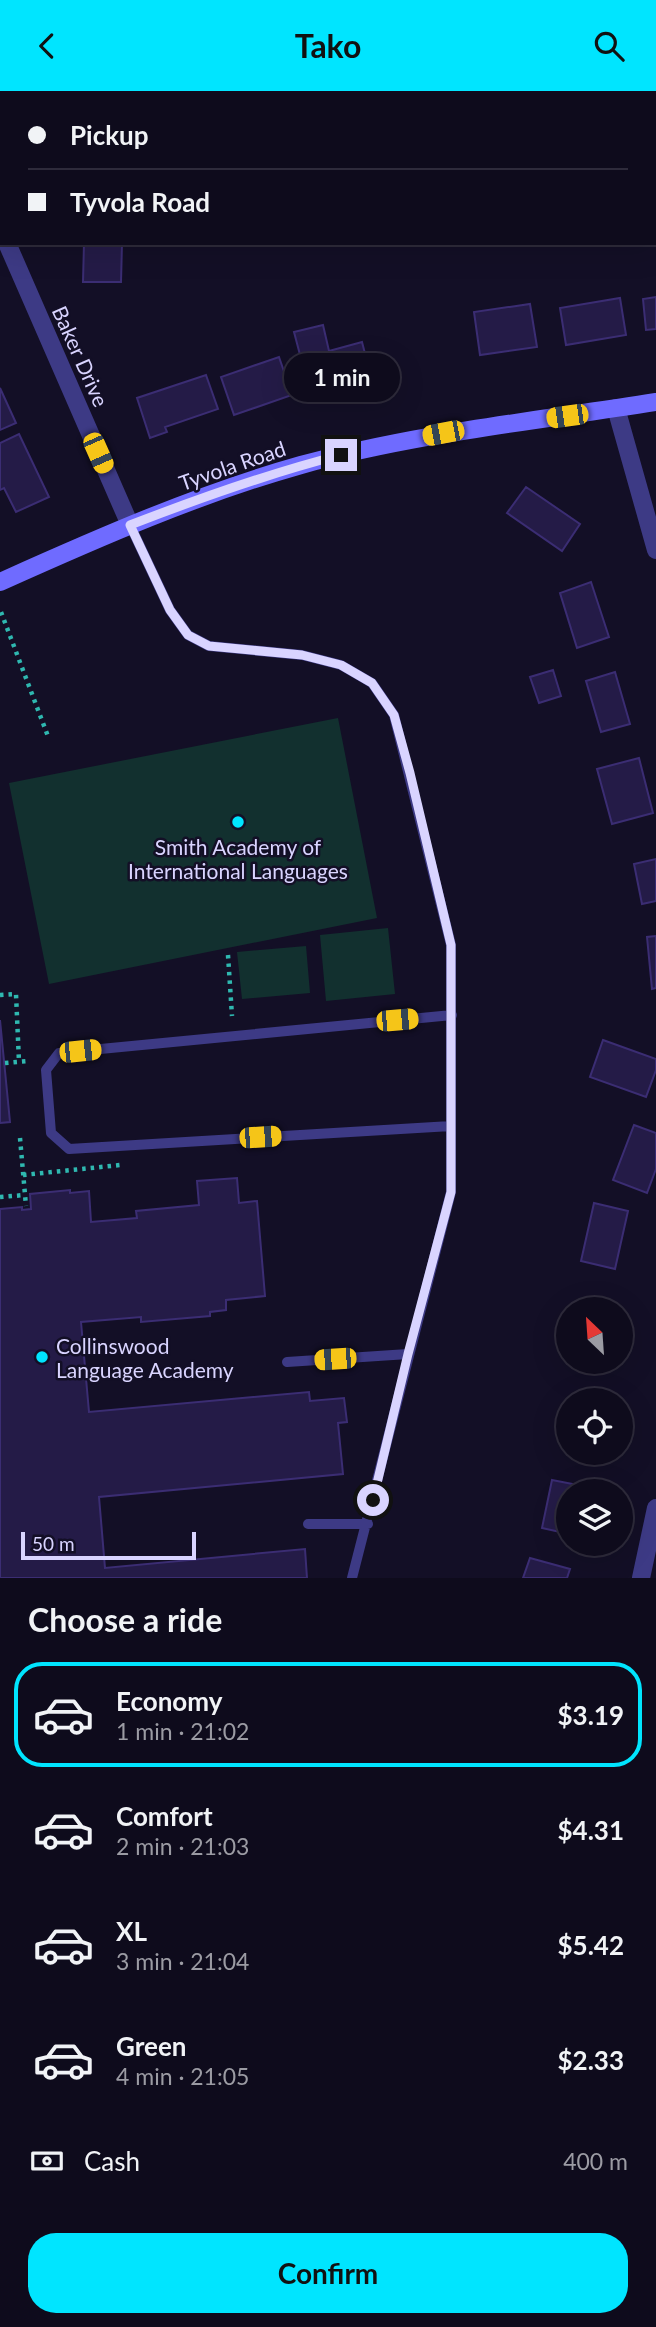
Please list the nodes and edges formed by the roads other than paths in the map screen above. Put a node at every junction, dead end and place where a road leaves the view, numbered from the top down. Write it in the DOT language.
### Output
graph roads {
  1 [pos="8,245"];
  2 [pos="656,402"];
  3 [pos="616,408"];
  4 [pos="130,525"];
  5 [pos="656,550"];
  6 [pos="0,582"];
  7 [pos="452,1015"];
  8 [pos="451,1126"];
  9 [pos="408,1354"];
  10 [pos="287,1362"];
  11 [pos="656,1508"];
  12 [pos="308,1524"];
  13 [pos="368,1524"];
  14 [pos="352,1578"];
  15 [pos="641,1578"];
  1 -- 4 [label="street, Baker Drive"];
  2 -- 3 [label="main road, Tyvola Road"];
  3 -- 4 [label="main road, Tyvola Road"];
  3 -- 5 [label="street"];
  4 -- 6 [label="main road, Tyvola Road"];
  4 -- 7 [label="lane"];
  7 -- 8 [label="lane"];
  7 -- 8 [label="lane"];
  8 -- 9 [label="lane"];
  9 -- 10 [label="lane"];
  9 -- 13 [label="lane"];
  11 -- 15 [label="street"];
  12 -- 13 [label="lane"];
  13 -- 14 [label="lane"];
}
